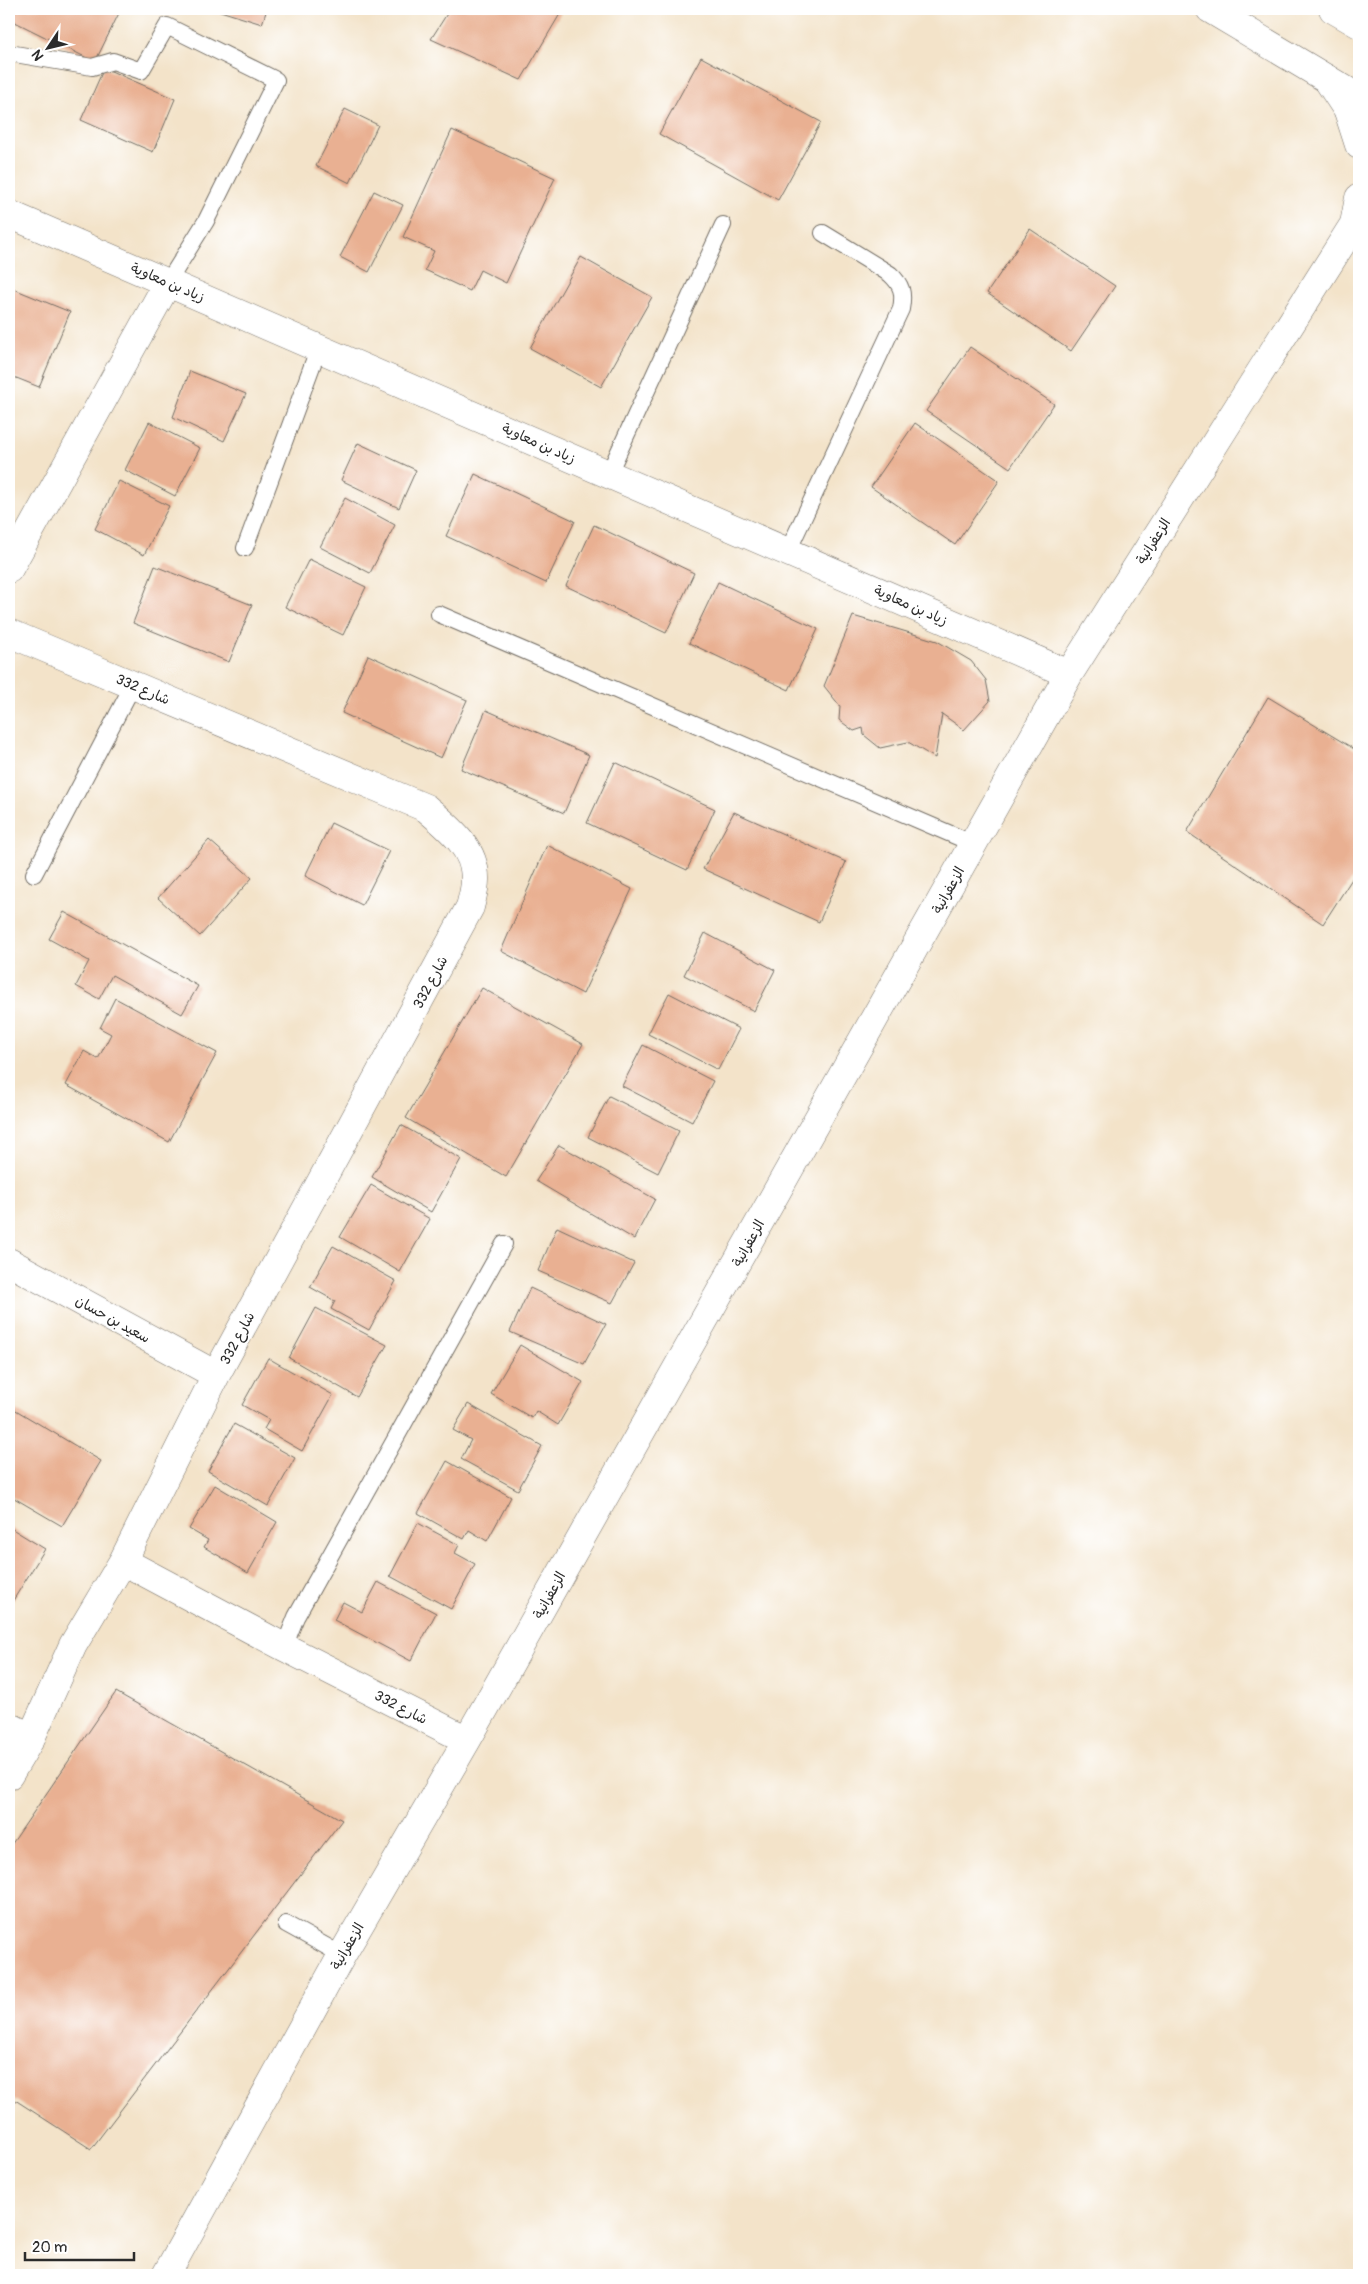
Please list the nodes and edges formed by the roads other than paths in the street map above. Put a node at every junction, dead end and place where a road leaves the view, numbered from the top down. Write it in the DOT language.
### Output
graph roads {
  1 [pos="1210,9"];
  2 [pos="1333,9"];
  3 [pos="1359,24"];
  4 [pos="9,53"];
  5 [pos="1327,79"];
  6 [pos="1359,98"];
  7 [pos="1359,145"];
  8 [pos="9,214"];
  9 [pos="1357,214"];
  10 [pos="723,225"];
  11 [pos="823,233"];
  12 [pos="168,282"];
  13 [pos="319,347"];
  14 [pos="609,473"];
  15 [pos="245,548"];
  16 [pos="788,551"];
  17 [pos="9,569"];
  18 [pos="439,614"];
  19 [pos="9,633"];
  20 [pos="1069,674"];
  21 [pos="133,685"];
  22 [pos="974,844"];
  23 [pos="34,874"];
  24 [pos="504,1244"];
  25 [pos="9,1262"];
  26 [pos="216,1375"];
  27 [pos="123,1561"];
  28 [pos="284,1647"];
  29 [pos="20,1732"];
  30 [pos="467,1740"];
  31 [pos="9,1775"];
  32 [pos="286,1924"];
  33 [pos="342,1954"];
  34 [pos="166,2275"];
  1 -- 5 [label="street"];
  2 -- 3 [label="street"];
  4 -- 12 [label="lane"];
  5 -- 6 [label="street"];
  5 -- 7 [label="street"];
  8 -- 12 [label="street, زياد بن معاوية"];
  9 -- 20 [label="street, الزعفرانية"];
  10 -- 14 [label="lane"];
  11 -- 16 [label="lane"];
  12 -- 13 [label="street, زياد بن معاوية"];
  12 -- 17 [label="street"];
  13 -- 14 [label="street, زياد بن معاوية"];
  13 -- 15 [label="lane"];
  14 -- 16 [label="street, زياد بن معاوية"];
  16 -- 20 [label="street, زياد بن معاوية"];
  18 -- 22 [label="lane"];
  19 -- 21 [label="street, شارع 332"];
  20 -- 22 [label="street, الزعفرانية"];
  21 -- 23 [label="lane"];
  21 -- 26 [label="street, شارع 332"];
  22 -- 30 [label="street, الزعفرانية"];
  24 -- 28 [label="lane"];
  25 -- 26 [label="street, سعيد بن حسان"];
  26 -- 27 [label="street, شارع 332"];
  27 -- 28 [label="street, شارع 332"];
  27 -- 29 [label="street, شارع 332"];
  28 -- 30 [label="street, شارع 332"];
  29 -- 31 [label="street, شارع 332"];
  30 -- 33 [label="street, الزعفرانية"];
  32 -- 33 [label="lane"];
  33 -- 34 [label="street, الزعفرانية"];
}
